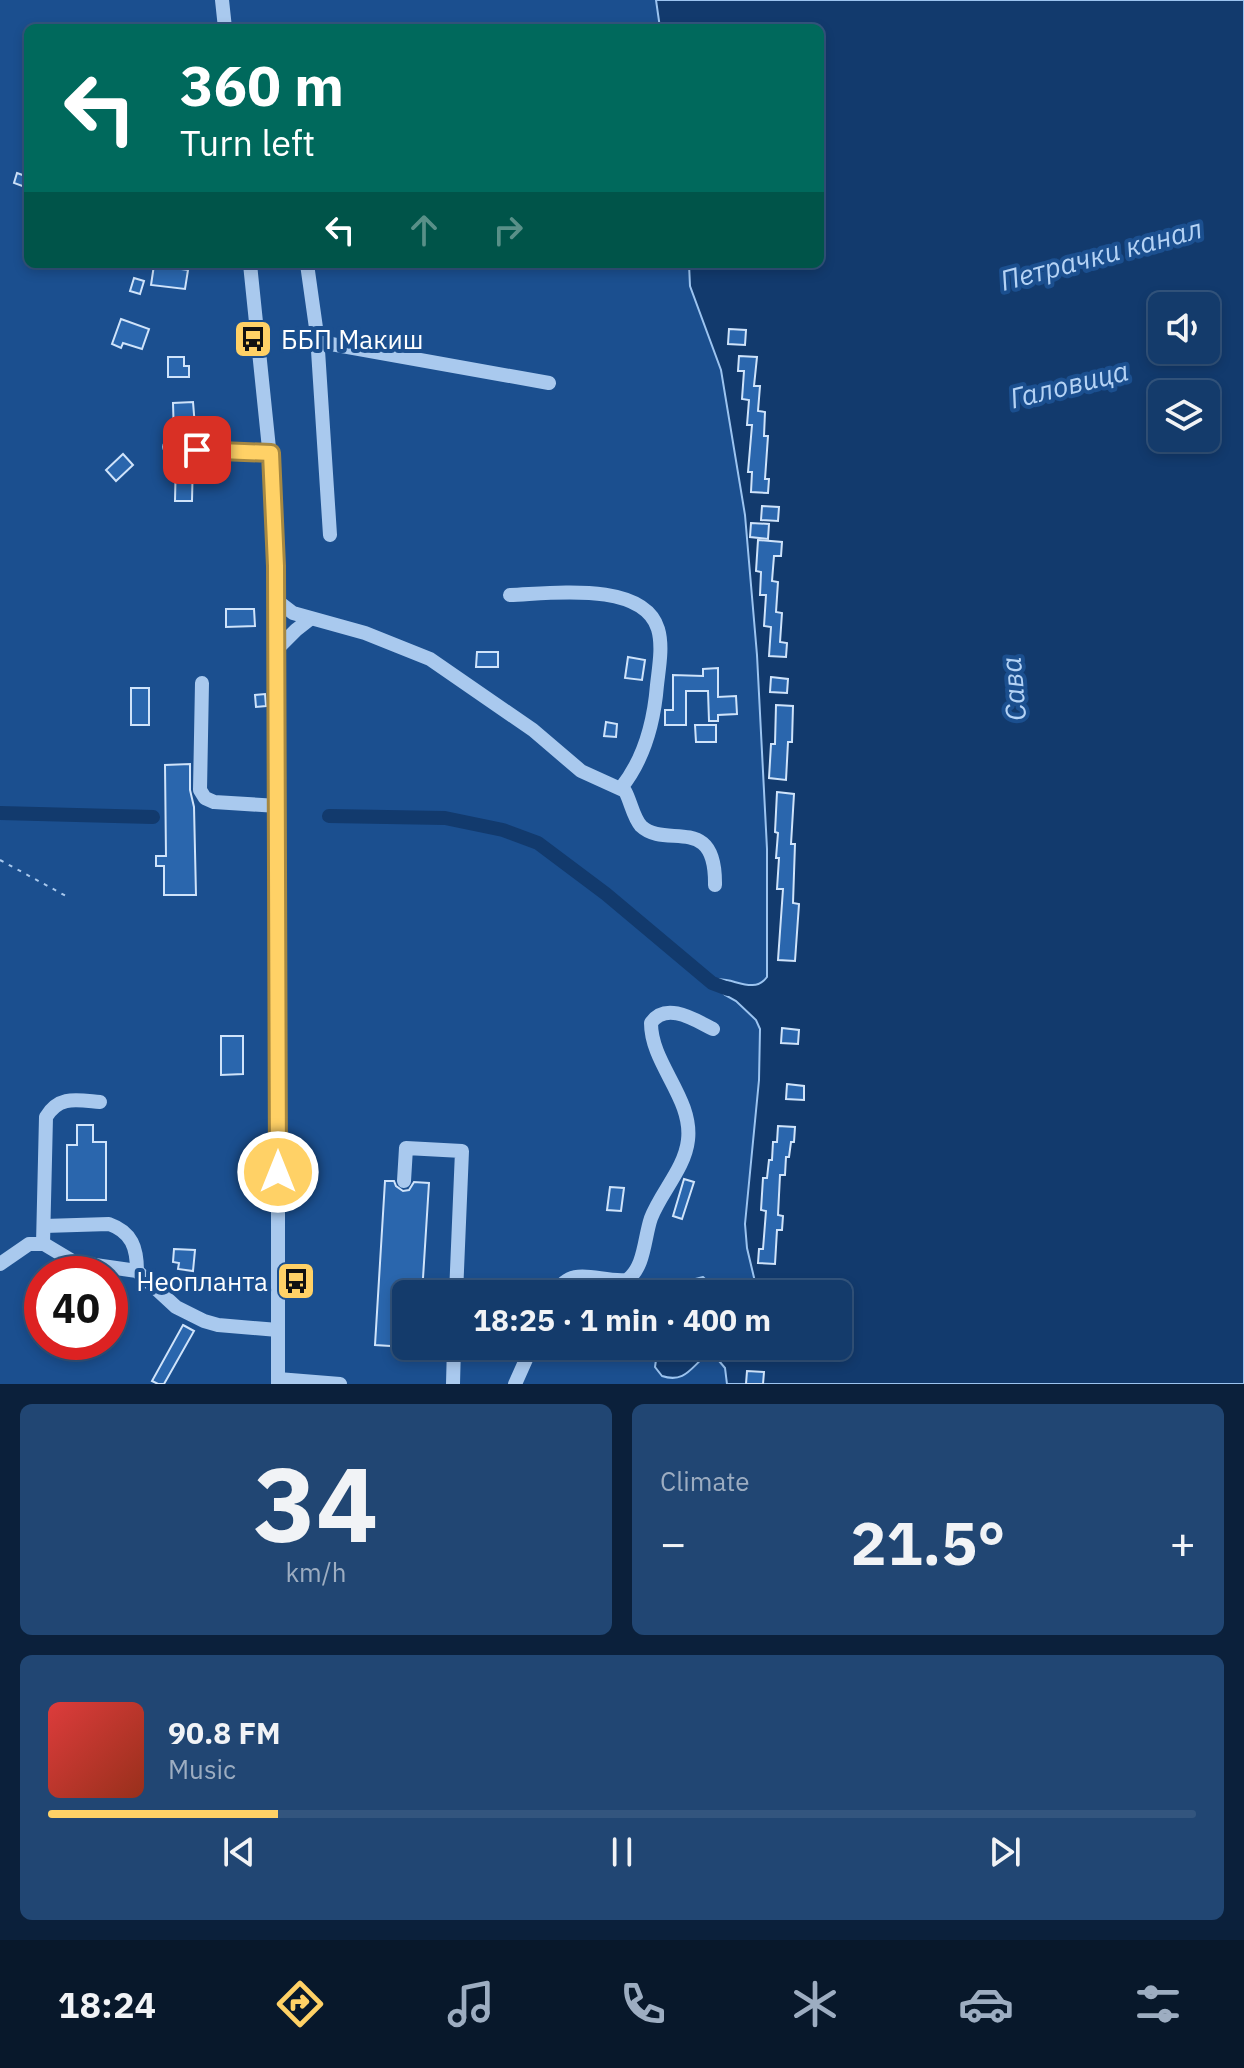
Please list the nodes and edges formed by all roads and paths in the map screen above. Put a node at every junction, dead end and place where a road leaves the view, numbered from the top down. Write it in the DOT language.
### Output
graph roads {
  1 [pos="222,0"];
  2 [pos="225,24"];
  3 [pos="250,268"];
  4 [pos="308,268"];
  5 [pos="317,335"];
  6 [pos="549,383"];
  7 [pos="169,447"];
  8 [pos="271,453"];
  9 [pos="330,535"];
  10 [pos="510,595"];
  11 [pos="276,600"];
  12 [pos="310,619"];
  13 [pos="276,650"];
  14 [pos="202,683"];
  15 [pos="621,788"];
  16 [pos="278,806"];
  17 [pos="0,860"];
  18 [pos="715,885"];
  19 [pos="66,896"];
  20 [pos="713,1029"];
  21 [pos="100,1102"];
  22 [pos="404,1181"];
  23 [pos="44,1226"];
  24 [pos="43,1244"];
  25 [pos="0,1264"];
  26 [pos="137,1271"];
  27 [pos="457,1280"];
  28 [pos="567,1280"];
  29 [pos="627,1280"];
  30 [pos="627,1280"];
  31 [pos="278,1330"];
  32 [pos="454,1360"];
  33 [pos="526,1360"];
  34 [pos="278,1382"];
  35 [pos="340,1384"];
  36 [pos="453,1384"];
  37 [pos="516,1384"];
  38 [pos="526,1384"];
  1 -- 2 [label="street"];
  3 -- 8 [label="street"];
  4 -- 5 [label="street"];
  5 -- 6 [label="street"];
  5 -- 9 [label="street"];
  7 -- 8 [label="street"];
  8 -- 11 [label="street"];
  10 -- 15 [label="street"];
  11 -- 12 [label="street"];
  11 -- 13 [label="street"];
  12 -- 13 [label="street"];
  12 -- 15 [label="street"];
  13 -- 16 [label="street"];
  14 -- 16 [label="street"];
  15 -- 18 [label="street"];
  16 -- 31 [label="street"];
  17 -- 19 [label="path"];
  20 -- 30 [label="street"];
  21 -- 23 [label="street"];
  22 -- 27 [label="street"];
  23 -- 24 [label="street"];
  23 -- 26 [label="street"];
  24 -- 25 [label="street"];
  24 -- 26 [label="street"];
  26 -- 31 [label="street"];
  28 -- 29 [label="street"];
  31 -- 34 [label="street"];
  32 -- 36 [label="street"];
  33 -- 37 [label="street"];
  34 -- 35 [label="street"];
  37 -- 38 [label="street"];
}
